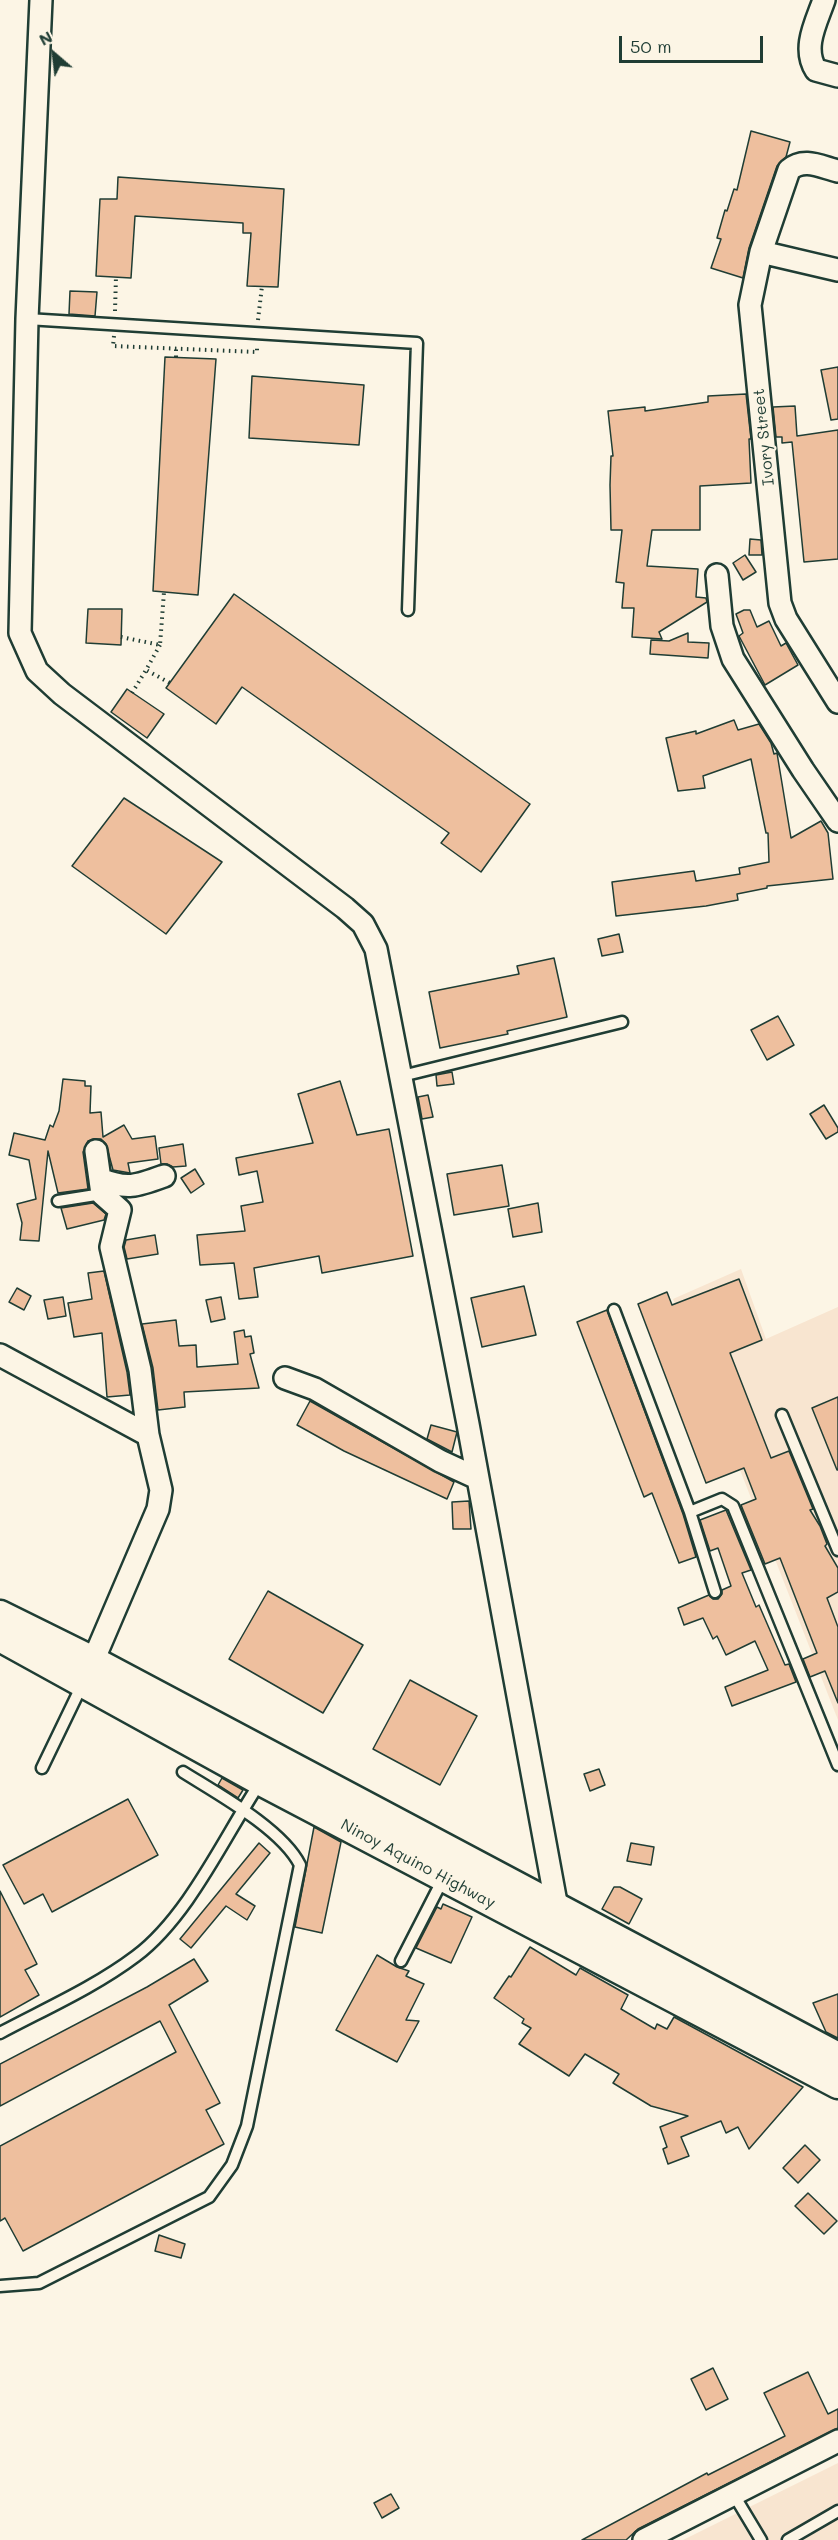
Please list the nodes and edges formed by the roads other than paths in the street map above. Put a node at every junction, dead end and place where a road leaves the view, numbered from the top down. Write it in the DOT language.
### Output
graph roads {
  1 [pos="41,0"];
  2 [pos="824,0"];
  3 [pos="838,76"];
  4 [pos="838,171"];
  5 [pos="761,252"];
  6 [pos="838,270"];
  7 [pos="27,319"];
  8 [pos="717,575"];
  9 [pos="408,610"];
  10 [pos="838,702"];
  11 [pos="838,820"];
  12 [pos="622,1022"];
  13 [pos="402,1076"];
  14 [pos="96,1151"];
  15 [pos="164,1176"];
  16 [pos="101,1186"];
  17 [pos="58,1201"];
  18 [pos="614,1310"];
  19 [pos="0,1355"];
  20 [pos="285,1378"];
  21 [pos="782,1415"];
  22 [pos="148,1435"];
  23 [pos="477,1478"];
  24 [pos="690,1512"];
  25 [pos="838,1550"];
  26 [pos="715,1592"];
  27 [pos="0,1615"];
  28 [pos="0,1638"];
  29 [pos="88,1672"];
  30 [pos="838,1765"];
  31 [pos="42,1768"];
  32 [pos="183,1772"];
  33 [pos="261,1781"];
  34 [pos="243,1809"];
  35 [pos="460,1877"];
  36 [pos="557,1908"];
  37 [pos="585,1937"];
  38 [pos="401,1961"];
  39 [pos="0,2033"];
  40 [pos="838,2056"];
  41 [pos="838,2084"];
  42 [pos="0,2286"];
  43 [pos="838,2441"];
  44 [pos="734,2495"];
  45 [pos="838,2511"];
  46 [pos="644,2540"];
  47 [pos="761,2540"];
  48 [pos="788,2540"];
  1 -- 7 [label="street"];
  2 -- 3 [label="street"];
  4 -- 5 [label="street, Ivory Street"];
  5 -- 6 [label="street"];
  5 -- 10 [label="street, Ivory Street"];
  7 -- 9 [label="lane"];
  7 -- 13 [label="street"];
  8 -- 11 [label="street"];
  12 -- 13 [label="lane"];
  13 -- 23 [label="street"];
  14 -- 16 [label="street"];
  15 -- 16 [label="street"];
  16 -- 17 [label="lane"];
  16 -- 22 [label="street"];
  18 -- 24 [label="lane"];
  19 -- 22 [label="street"];
  20 -- 23 [label="street"];
  21 -- 25 [label="lane"];
  22 -- 29 [label="street"];
  23 -- 36 [label="street"];
  24 -- 26 [label="lane"];
  24 -- 30 [label="lane"];
  27 -- 29 [label="main road, Ninoy Aquino Highway"];
  28 -- 29 [label="main road, Ninoy Aquino Highway"];
  29 -- 31 [label="lane"];
  29 -- 33 [label="main road, Ninoy Aquino Highway"];
  29 -- 35 [label="main road, Ninoy Aquino Highway"];
  32 -- 34 [label="lane"];
  33 -- 34 [label="lane"];
  33 -- 35 [label="main road, Ninoy Aquino Highway"];
  34 -- 39 [label="lane"];
  34 -- 42 [label="lane"];
  35 -- 36 [label="main road, Ninoy Aquino Highway"];
  35 -- 37 [label="main road, Ninoy Aquino Highway"];
  35 -- 38 [label="lane"];
  36 -- 37 [label="main road, Ninoy Aquino Highway"];
  37 -- 40 [label="main road, Ninoy Aquino Highway"];
  37 -- 41 [label="main road, Ninoy Aquino Highway"];
  43 -- 44 [label="street"];
  44 -- 46 [label="street"];
  44 -- 47 [label="lane"];
  45 -- 48 [label="lane"];
}
